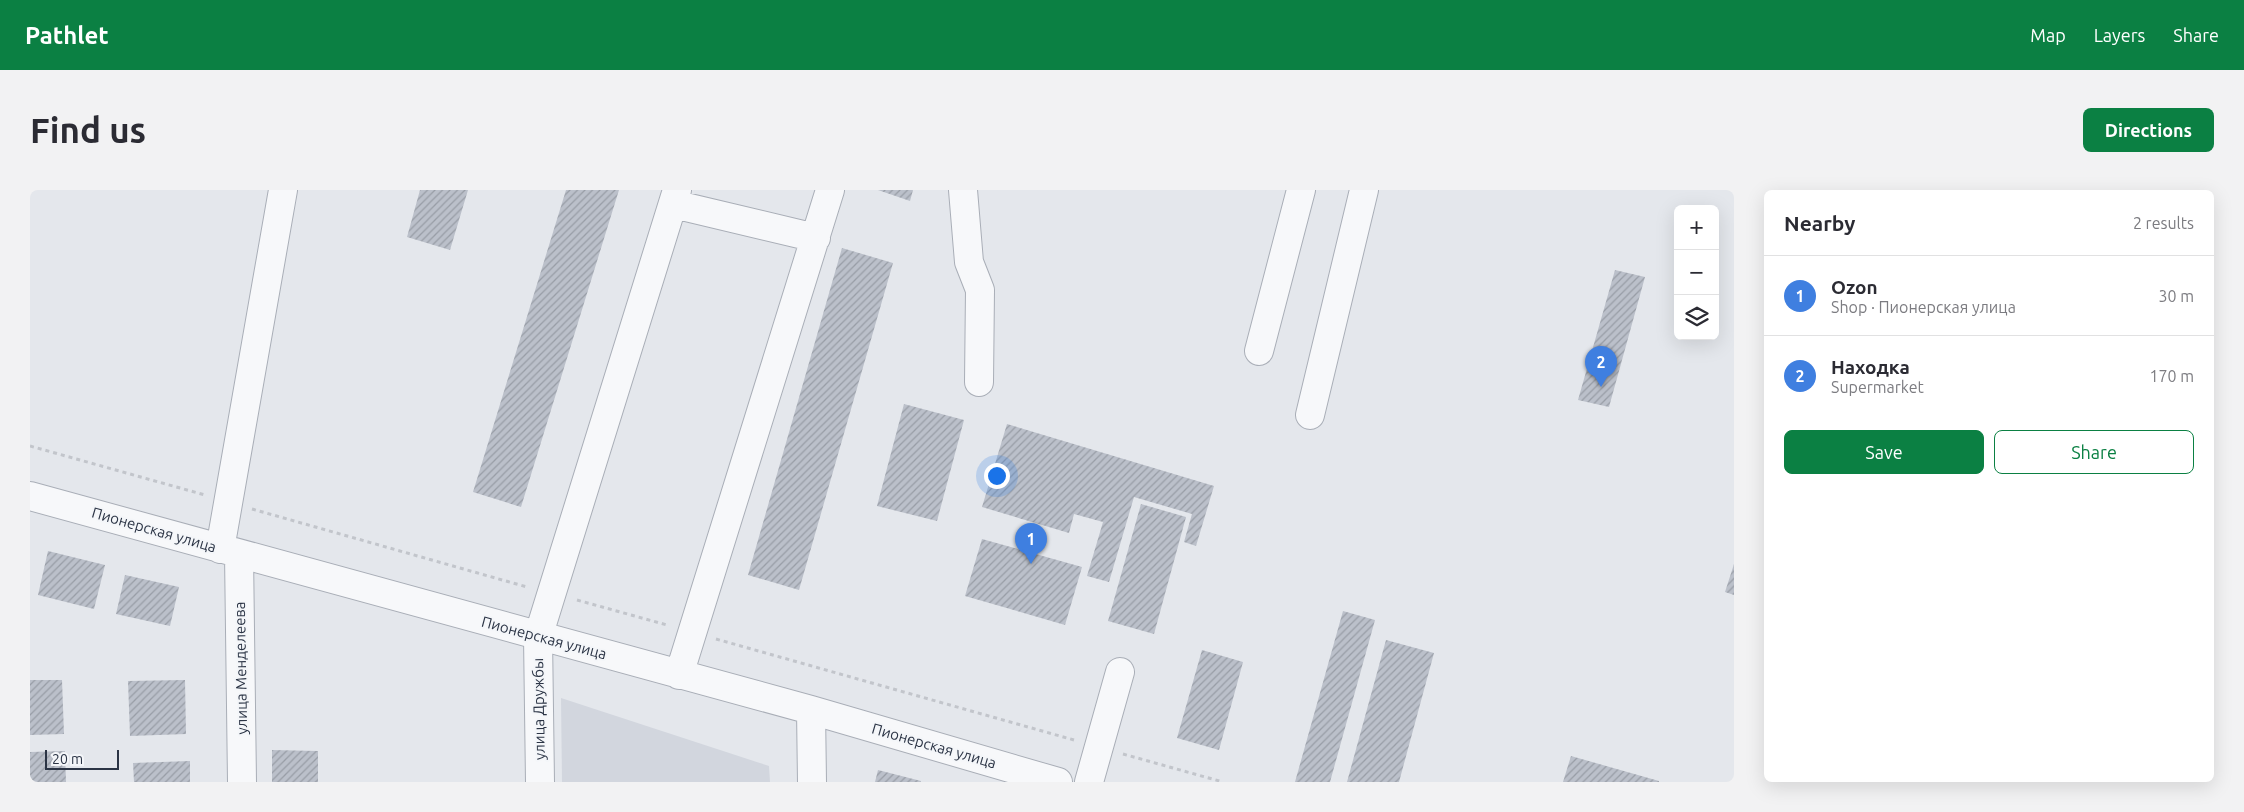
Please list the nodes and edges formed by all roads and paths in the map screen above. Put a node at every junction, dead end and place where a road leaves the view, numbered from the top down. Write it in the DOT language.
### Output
graph roads {
  1 [pos="283,190"];
  2 [pos="830,190"];
  3 [pos="963,190"];
  4 [pos="1301,190"];
  5 [pos="1364,190"];
  6 [pos="675,197"];
  7 [pos="816,238"];
  8 [pos="1259,351"];
  9 [pos="979,382"];
  10 [pos="1310,415"];
  11 [pos="30,446"];
  12 [pos="30,496"];
  13 [pos="228,502"];
  14 [pos="230,552"];
  15 [pos="551,594"];
  16 [pos="693,632"];
  17 [pos="538,637"];
  18 [pos="1120,672"];
  19 [pos="679,675"];
  20 [pos="811,710"];
  21 [pos="1099,747"];
  22 [pos="242,782"];
  23 [pos="540,782"];
  24 [pos="812,782"];
  25 [pos="1058,782"];
  26 [pos="1089,782"];
  27 [pos="1224,782"];
  1 -- 13 [label="street, улица Менделеева"];
  2 -- 7 [label="street"];
  3 -- 9 [label="street"];
  4 -- 8 [label="street"];
  5 -- 10 [label="street"];
  6 -- 7 [label="street"];
  6 -- 15 [label="street, улица Дружбы"];
  7 -- 16 [label="street"];
  11 -- 13 [label="path"];
  12 -- 14 [label="street, Пионерская улица"];
  13 -- 14 [label="street, улица Менделеева"];
  13 -- 15 [label="path"];
  14 -- 17 [label="street, Пионерская улица"];
  14 -- 22 [label="street, улица Менделеева"];
  15 -- 16 [label="path"];
  15 -- 17 [label="street, улица Дружбы"];
  16 -- 19 [label="street"];
  16 -- 21 [label="path"];
  17 -- 19 [label="street, Пионерская улица"];
  17 -- 23 [label="street, улица Дружбы"];
  18 -- 21 [label="street"];
  19 -- 20 [label="street, Пионерская улица"];
  20 -- 24 [label="street"];
  20 -- 25 [label="street, Пионерская улица"];
  21 -- 26 [label="street"];
  21 -- 27 [label="path"];
}
